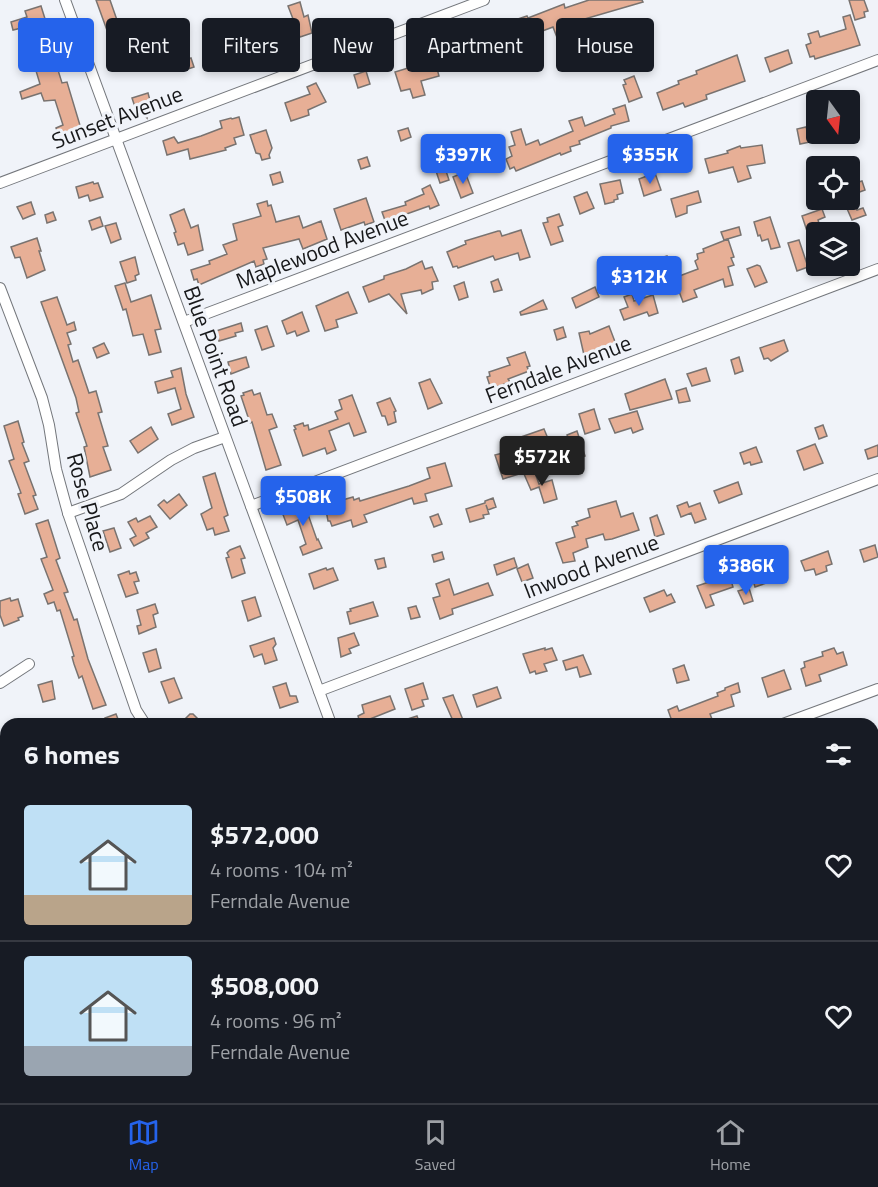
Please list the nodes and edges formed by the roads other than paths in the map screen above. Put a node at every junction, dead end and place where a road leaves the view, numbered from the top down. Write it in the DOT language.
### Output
graph roads {
  1 [pos="65,0"];
  2 [pos="484,0"];
  3 [pos="878,60"];
  4 [pos="115,138"];
  5 [pos="0,183"];
  6 [pos="878,269"];
  7 [pos="0,288"];
  8 [pos="184,322"];
  9 [pos="225,437"];
  10 [pos="878,479"];
  11 [pos="251,506"];
  12 [pos="68,513"];
  13 [pos="29,664"];
  14 [pos="0,683"];
  15 [pos="878,689"];
  16 [pos="319,691"];
  17 [pos="141,718"];
  18 [pos="330,718"];
  19 [pos="799,718"];
  1 -- 4 [label="street, Blue Point Road"];
  2 -- 4 [label="street, Sunset Avenue"];
  3 -- 8 [label="street, Maplewood Avenue"];
  4 -- 5 [label="street, Sunset Avenue"];
  4 -- 8 [label="street, Blue Point Road"];
  6 -- 11 [label="street, Ferndale Avenue"];
  7 -- 12 [label="street, Rose Place"];
  8 -- 9 [label="street, Blue Point Road"];
  9 -- 11 [label="street, Blue Point Road"];
  9 -- 12 [label="street"];
  10 -- 16 [label="street, Inwood Avenue"];
  11 -- 16 [label="street, Blue Point Road"];
  12 -- 17 [label="street, Rose Place"];
  13 -- 14 [label="street"];
  15 -- 19 [label="street"];
  16 -- 18 [label="street, Blue Point Road"];
}
